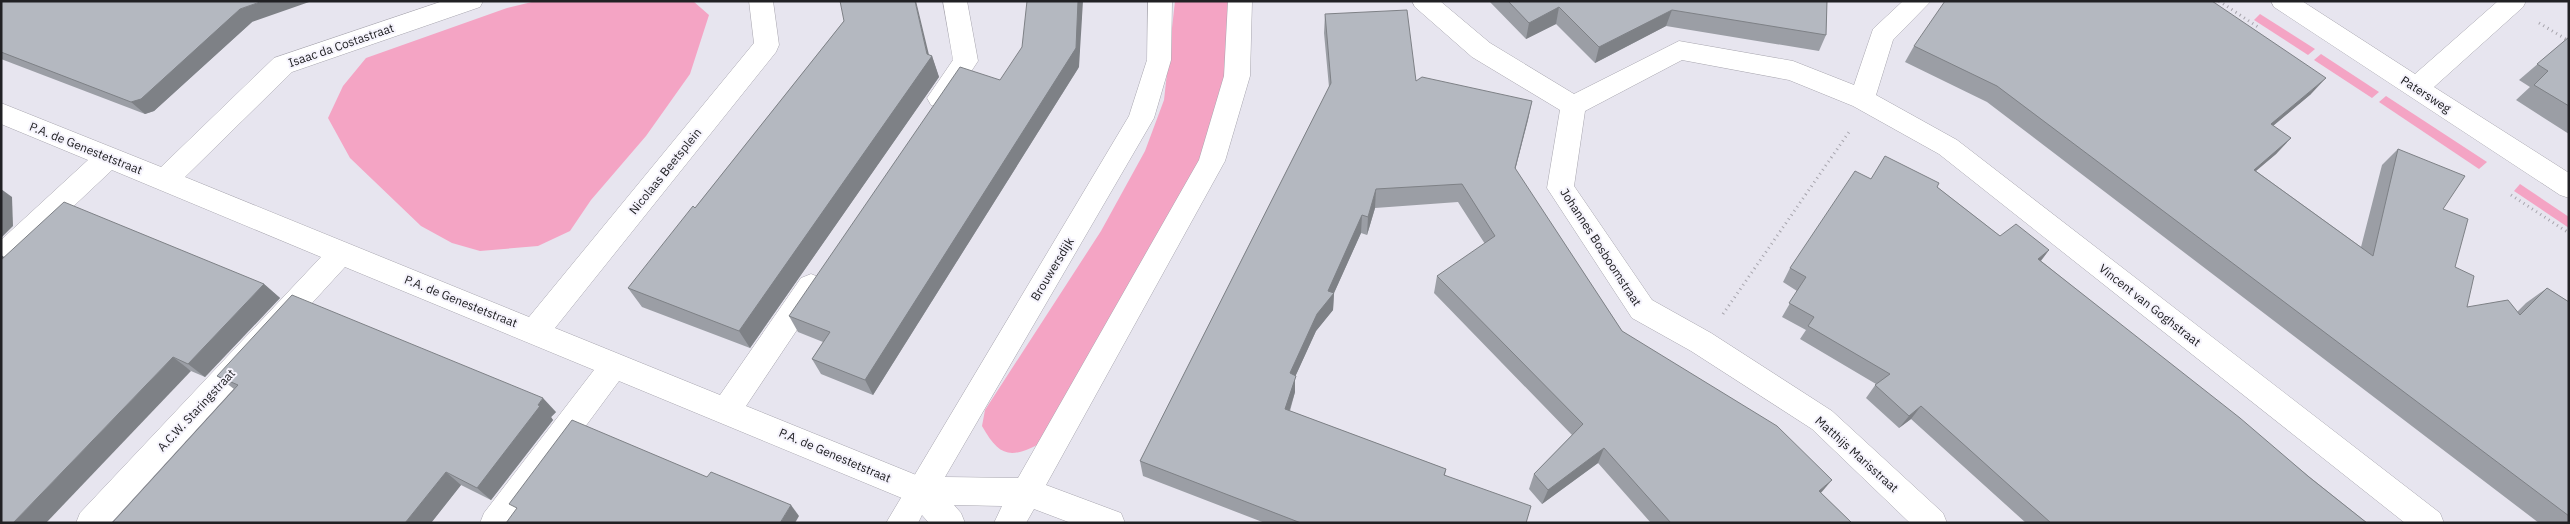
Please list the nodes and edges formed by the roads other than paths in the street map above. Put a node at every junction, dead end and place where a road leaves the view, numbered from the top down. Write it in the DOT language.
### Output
graph roads {
  1 [pos="471,1"];
  2 [pos="762,1"];
  3 [pos="955,1"];
  4 [pos="1160,1"];
  5 [pos="1240,1"];
  6 [pos="1424,1"];
  7 [pos="1920,1"];
  8 [pos="2282,1"];
  9 [pos="2514,1"];
  10 [pos="2416,88"];
  11 [pos="1862,99"];
  12 [pos="1573,106"];
  13 [pos="1,113"];
  14 [pos="926,119"];
  15 [pos="108,157"];
  16 [pos="165,180"];
  17 [pos="2569,187"];
  18 [pos="342,252"];
  19 [pos="1,257"];
  20 [pos="825,267"];
  21 [pos="535,331"];
  22 [pos="1701,342"];
  23 [pos="615,364"];
  24 [pos="726,410"];
  25 [pos="920,491"];
  26 [pos="1026,492"];
  27 [pos="91,523"];
  28 [pos="495,523"];
  29 [pos="901,523"];
  30 [pos="950,523"];
  31 [pos="1008,523"];
  32 [pos="1110,523"];
  33 [pos="1932,523"];
  34 [pos="2429,523"];
  1 -- 16 [label="street, Isaac da Costastraat"];
  2 -- 21 [label="street, Nicolaas Beetsplein"];
  3 -- 14 [label="street"];
  4 -- 25 [label="street, Brouwersdijk"];
  5 -- 26 [label="street"];
  6 -- 12 [label="street"];
  7 -- 11 [label="street"];
  8 -- 10 [label="street, Patersweg"];
  9 -- 10 [label="street"];
  10 -- 17 [label="street, Patersweg"];
  11 -- 12 [label="street"];
  11 -- 34 [label="street, Vincent van Goghstraat"];
  12 -- 22 [label="street, Johannes Bosboomstraat"];
  13 -- 15 [label="street, P.A. de Genestetstraat"];
  15 -- 16 [label="street, P.A. de Genestetstraat"];
  15 -- 19 [label="street"];
  16 -- 18 [label="street, P.A. de Genestetstraat"];
  18 -- 21 [label="street, P.A. de Genestetstraat"];
  18 -- 27 [label="street, A.C.W. Staringstraat"];
  20 -- 24 [label="street"];
  21 -- 23 [label="street, P.A. de Genestetstraat"];
  22 -- 33 [label="street, Matthijs Marisstraat"];
  23 -- 24 [label="street, P.A. de Genestetstraat"];
  23 -- 28 [label="street"];
  24 -- 25 [label="street, P.A. de Genestetstraat"];
  25 -- 26 [label="street"];
  25 -- 29 [label="street, Brouwersdijk"];
  25 -- 30 [label="street"];
  26 -- 31 [label="street"];
  26 -- 32 [label="street"];
}
